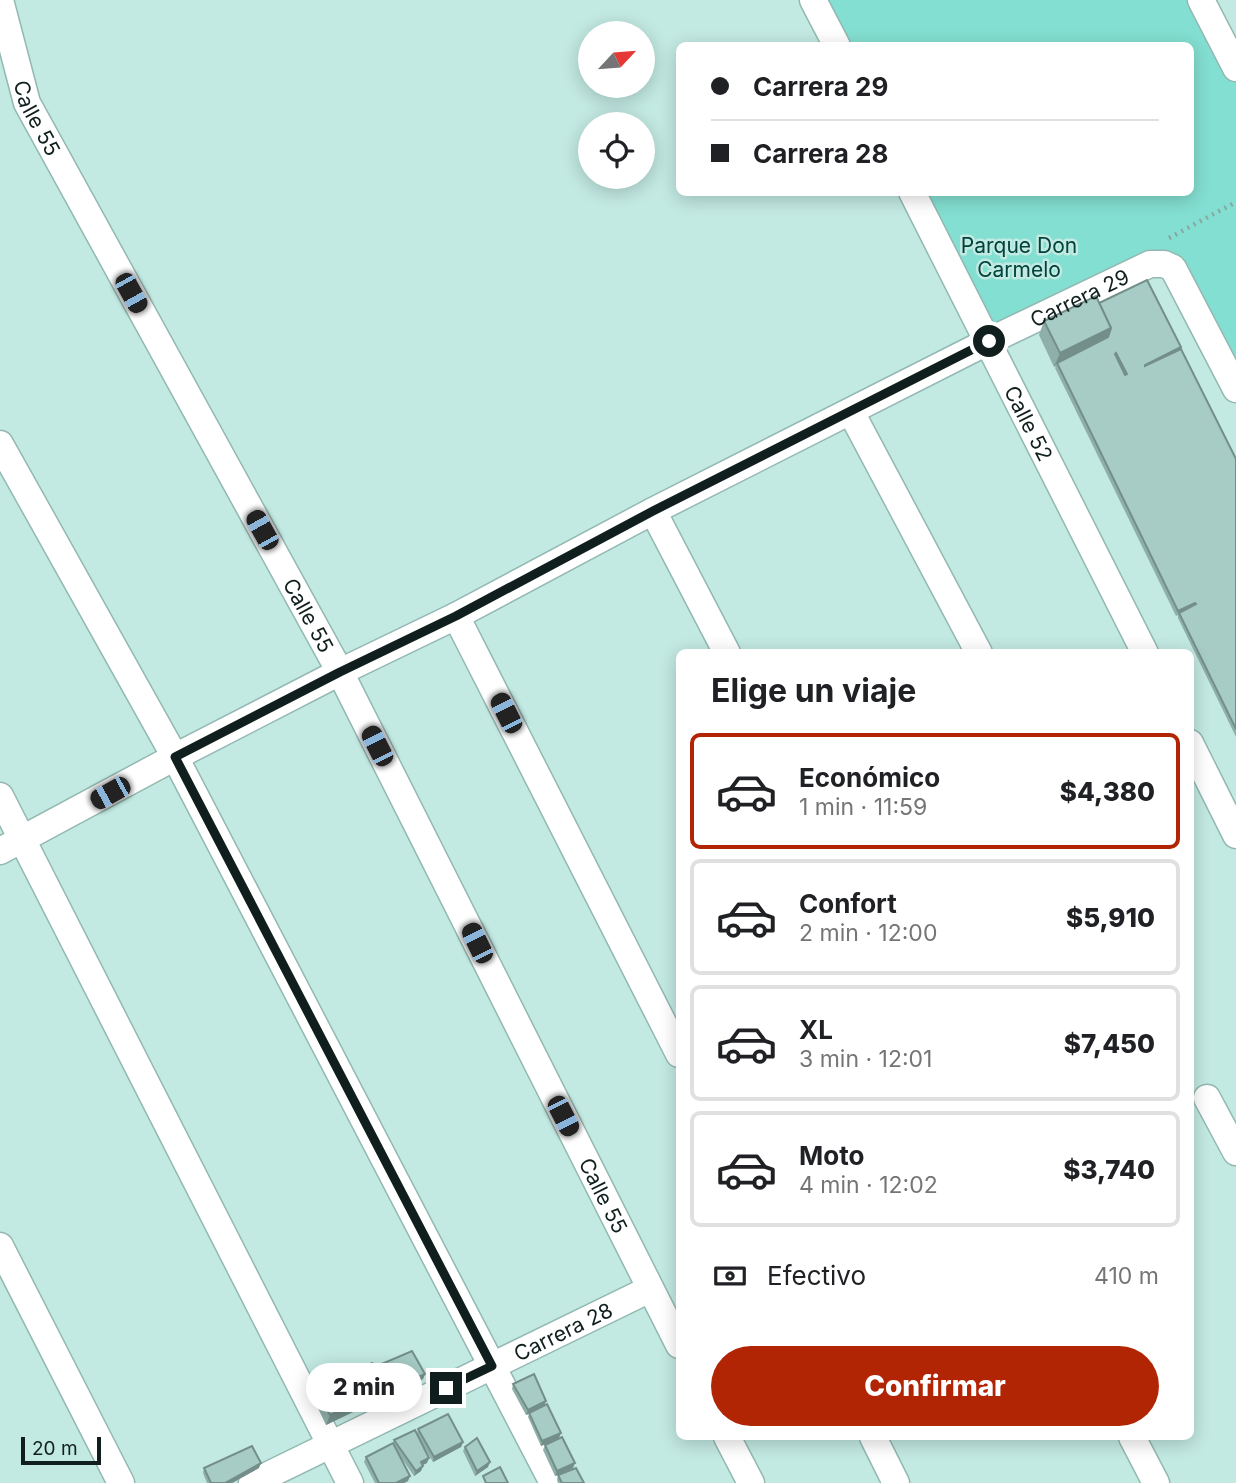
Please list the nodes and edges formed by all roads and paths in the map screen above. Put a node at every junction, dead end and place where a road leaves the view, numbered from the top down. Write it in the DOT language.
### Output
graph roads {
  1 [pos="1,0"];
  2 [pos="813,0"];
  3 [pos="1202,0"];
  4 [pos="835,42"];
  5 [pos="1236,68"];
  6 [pos="914,196"];
  7 [pos="1236,202"];
  8 [pos="1164,264"];
  9 [pos="989,341"];
  10 [pos="1236,389"];
  11 [pos="851,411"];
  12 [pos="0,444"];
  13 [pos="653,511"];
  14 [pos="456,616"];
  15 [pos="725,649"];
  16 [pos="977,649"];
  17 [pos="1143,649"];
  18 [pos="340,672"];
  19 [pos="1194,751"];
  20 [pos="175,757"];
  21 [pos="0,796"];
  22 [pos="1236,835"];
  23 [pos="11,846"];
  24 [pos="676,1048"];
  25 [pos="1208,1098"];
  26 [pos="1236,1152"];
  27 [pos="0,1246"];
  28 [pos="650,1289"];
  29 [pos="676,1339"];
  30 [pos="492,1366"];
  31 [pos="729,1440"];
  32 [pos="874,1440"];
  33 [pos="1134,1440"];
  34 [pos="331,1444"];
  35 [pos="121,1483"];
  36 [pos="251,1483"];
  37 [pos="350,1483"];
  38 [pos="553,1483"];
  39 [pos="751,1483"];
  40 [pos="896,1483"];
  41 [pos="1156,1483"];
  1 -- 18 [label="street, Calle 55"];
  2 -- 4 [label="street"];
  3 -- 5 [label="street"];
  6 -- 9 [label="street, Calle 52"];
  7 -- 8 [label="path"];
  8 -- 9 [label="street, Carrera 29"];
  8 -- 10 [label="street"];
  9 -- 11 [label="street, Carrera 29"];
  9 -- 17 [label="street, Calle 52"];
  11 -- 13 [label="street, Carrera 29"];
  11 -- 16 [label="street"];
  12 -- 20 [label="street"];
  13 -- 14 [label="street, Carrera 29"];
  13 -- 15 [label="street"];
  14 -- 18 [label="street, Carrera 29"];
  14 -- 24 [label="street"];
  18 -- 20 [label="street, Carrera 29"];
  18 -- 28 [label="street, Calle 55"];
  19 -- 22 [label="street"];
  20 -- 23 [label="street, Carrera 29"];
  20 -- 30 [label="street"];
  21 -- 23 [label="street"];
  23 -- 34 [label="street"];
  25 -- 26 [label="street"];
  27 -- 35 [label="street"];
  28 -- 29 [label="street, Calle 55"];
  28 -- 30 [label="street, Carrera 28"];
  30 -- 34 [label="street, Carrera 28"];
  30 -- 38 [label="street"];
  31 -- 39 [label="street"];
  32 -- 40 [label="street"];
  33 -- 41 [label="street"];
  34 -- 36 [label="street, Carrera 28"];
  34 -- 37 [label="street"];
}
